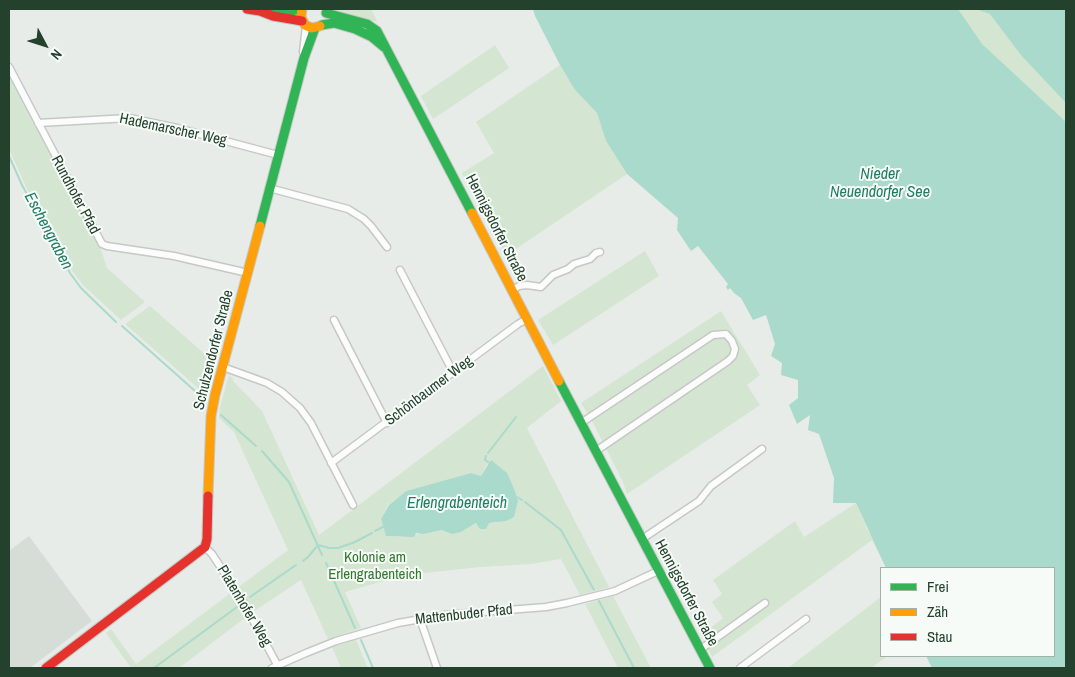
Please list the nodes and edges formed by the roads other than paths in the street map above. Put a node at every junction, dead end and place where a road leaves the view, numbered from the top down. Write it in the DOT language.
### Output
graph roads {
  1 [pos="247,9"];
  2 [pos="301,9"];
  3 [pos="260,11"];
  4 [pos="325,11"];
  5 [pos="311,25"];
  6 [pos="384,47"];
  7 [pos="9,67"];
  8 [pos="38,123"];
  9 [pos="278,155"];
  10 [pos="269,188"];
  11 [pos="387,247"];
  12 [pos="600,252"];
  13 [pos="400,270"];
  14 [pos="248,274"];
  15 [pos="512,290"];
  16 [pos="528,319"];
  17 [pos="334,320"];
  18 [pos="223,367"];
  19 [pos="453,372"];
  20 [pos="387,422"];
  21 [pos="581,423"];
  22 [pos="762,449"];
  23 [pos="596,451"];
  24 [pos="331,463"];
  25 [pos="353,505"];
  26 [pos="642,539"];
  27 [pos="204,547"];
  28 [pos="658,571"];
  29 [pos="766,603"];
  30 [pos="420,619"];
  31 [pos="806,620"];
  32 [pos="701,649"];
  33 [pos="276,667"];
  34 [pos="46,668"];
  35 [pos="437,668"];
  36 [pos="710,668"];
  37 [pos="740,668"];
  1 -- 3 [label="main road"];
  2 -- 3 [label="main road"];
  2 -- 5 [label="main road"];
  3 -- 5 [label="main road, Hennigsdorfer Straße"];
  4 -- 5 [label="main road, Schulzendorfer Straße"];
  4 -- 6 [label="main road, Hennigsdorfer Straße"];
  5 -- 6 [label="main road, Hennigsdorfer Straße"];
  5 -- 9 [label="main road, Schulzendorfer Straße"];
  6 -- 15 [label="main road, Hennigsdorfer Straße"];
  7 -- 8 [label="street, Rundhofer Pfad"];
  8 -- 9 [label="street, Hademarscher Weg"];
  8 -- 14 [label="street, Rundhofer Pfad"];
  9 -- 10 [label="main road, Schulzendorfer Straße"];
  10 -- 11 [label="street"];
  10 -- 14 [label="main road, Schulzendorfer Straße"];
  12 -- 15 [label="street"];
  13 -- 19 [label="street"];
  14 -- 18 [label="main road, Schulzendorfer Straße"];
  15 -- 16 [label="main road, Hennigsdorfer Straße"];
  16 -- 19 [label="street, Schönbaumer Weg"];
  16 -- 21 [label="main road, Hennigsdorfer Straße"];
  17 -- 20 [label="street"];
  18 -- 24 [label="street"];
  18 -- 27 [label="main road, Schulzendorfer Straße"];
  19 -- 20 [label="street, Schönbaumer Weg"];
  20 -- 24 [label="street, Schönbaumer Weg"];
  21 -- 23 [label="main road, Hennigsdorfer Straße"];
  21 -- 23 [label="street"];
  22 -- 26 [label="street"];
  23 -- 26 [label="main road, Hennigsdorfer Straße"];
  24 -- 25 [label="street"];
  26 -- 28 [label="main road, Hennigsdorfer Straße"];
  27 -- 33 [label="street, Platenhofer Weg"];
  27 -- 34 [label="main road"];
  28 -- 30 [label="street, Mattenbuder Pfad"];
  28 -- 32 [label="main road, Hennigsdorfer Straße"];
  29 -- 32 [label="street"];
  30 -- 33 [label="street, Mattenbuder Pfad"];
  30 -- 35 [label="street"];
  31 -- 37 [label="street"];
  32 -- 36 [label="main road, Hennigsdorfer Straße"];
}
